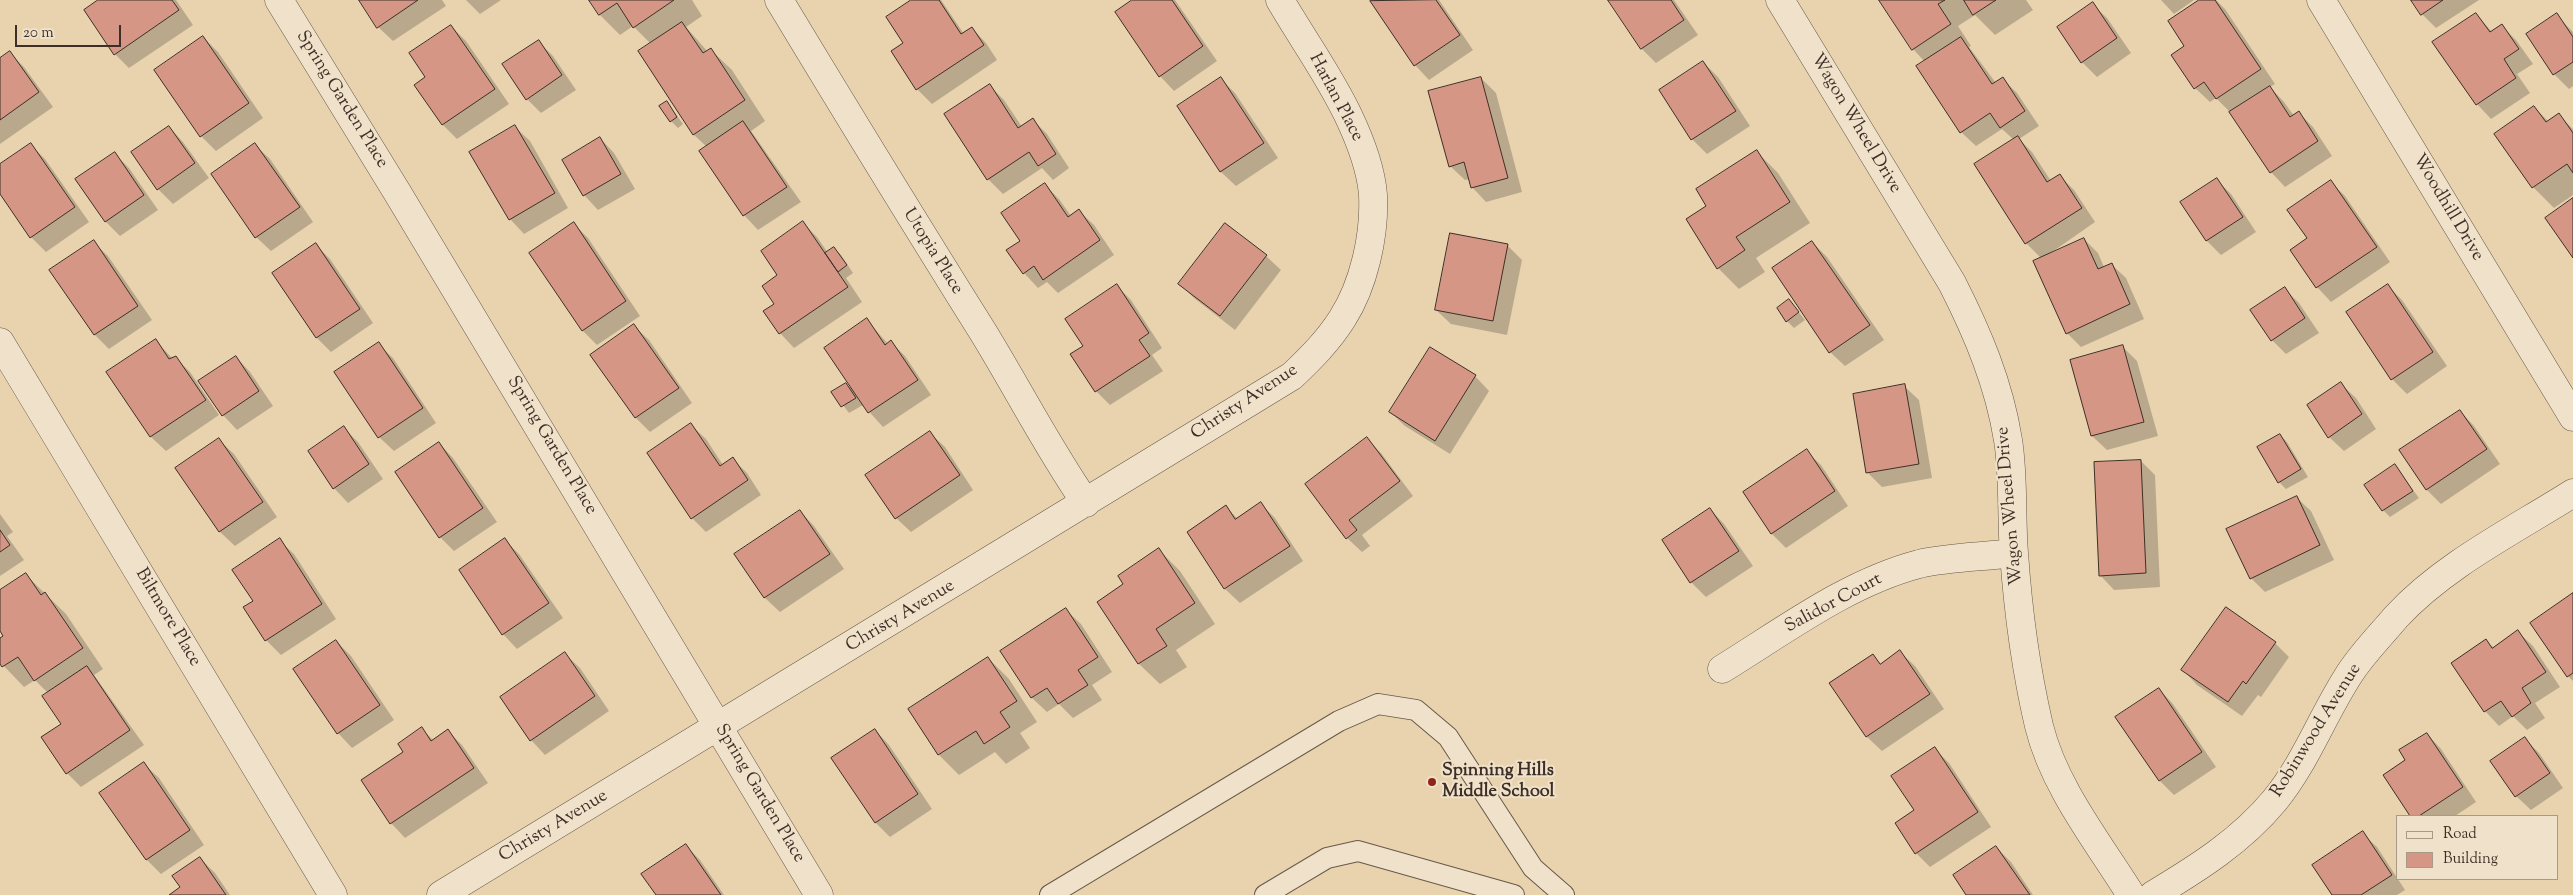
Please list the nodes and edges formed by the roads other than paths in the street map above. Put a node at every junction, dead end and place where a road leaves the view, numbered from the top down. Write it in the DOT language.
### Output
graph roads {
  1 [pos="279,0"];
  2 [pos="779,0"];
  3 [pos="1280,0"];
  4 [pos="1780,0"];
  5 [pos="2321,0"];
  6 [pos="1343,318"];
  7 [pos="0,342"];
  8 [pos="2573,417"];
  9 [pos="2573,493"];
  10 [pos="1086,503"];
  11 [pos="2014,553"];
  12 [pos="1722,669"];
  13 [pos="720,727"];
  14 [pos="333,895"];
  15 [pos="441,895"];
  16 [pos="819,895"];
  17 [pos="1050,895"];
  18 [pos="1265,895"];
  19 [pos="1514,895"];
  20 [pos="1564,895"];
  21 [pos="2131,895"];
  22 [pos="2153,895"];
  1 -- 13 [label="street, Spring Garden Place"];
  2 -- 10 [label="street, Utopia Place"];
  3 -- 6 [label="street, Harlan Place"];
  4 -- 11 [label="street, Wagon Wheel Drive"];
  5 -- 8 [label="street, Woodhill Drive"];
  6 -- 10 [label="street, Christy Avenue"];
  7 -- 14 [label="street, Biltmore Place"];
  9 -- 22 [label="street, Robinwood Avenue"];
  10 -- 13 [label="street, Christy Avenue"];
  11 -- 12 [label="street, Salidor Court"];
  11 -- 21 [label="street, Wagon Wheel Drive"];
  13 -- 15 [label="street, Christy Avenue"];
  13 -- 16 [label="street, Spring Garden Place"];
  17 -- 20 [label="lane"];
  18 -- 19 [label="lane"];
}
